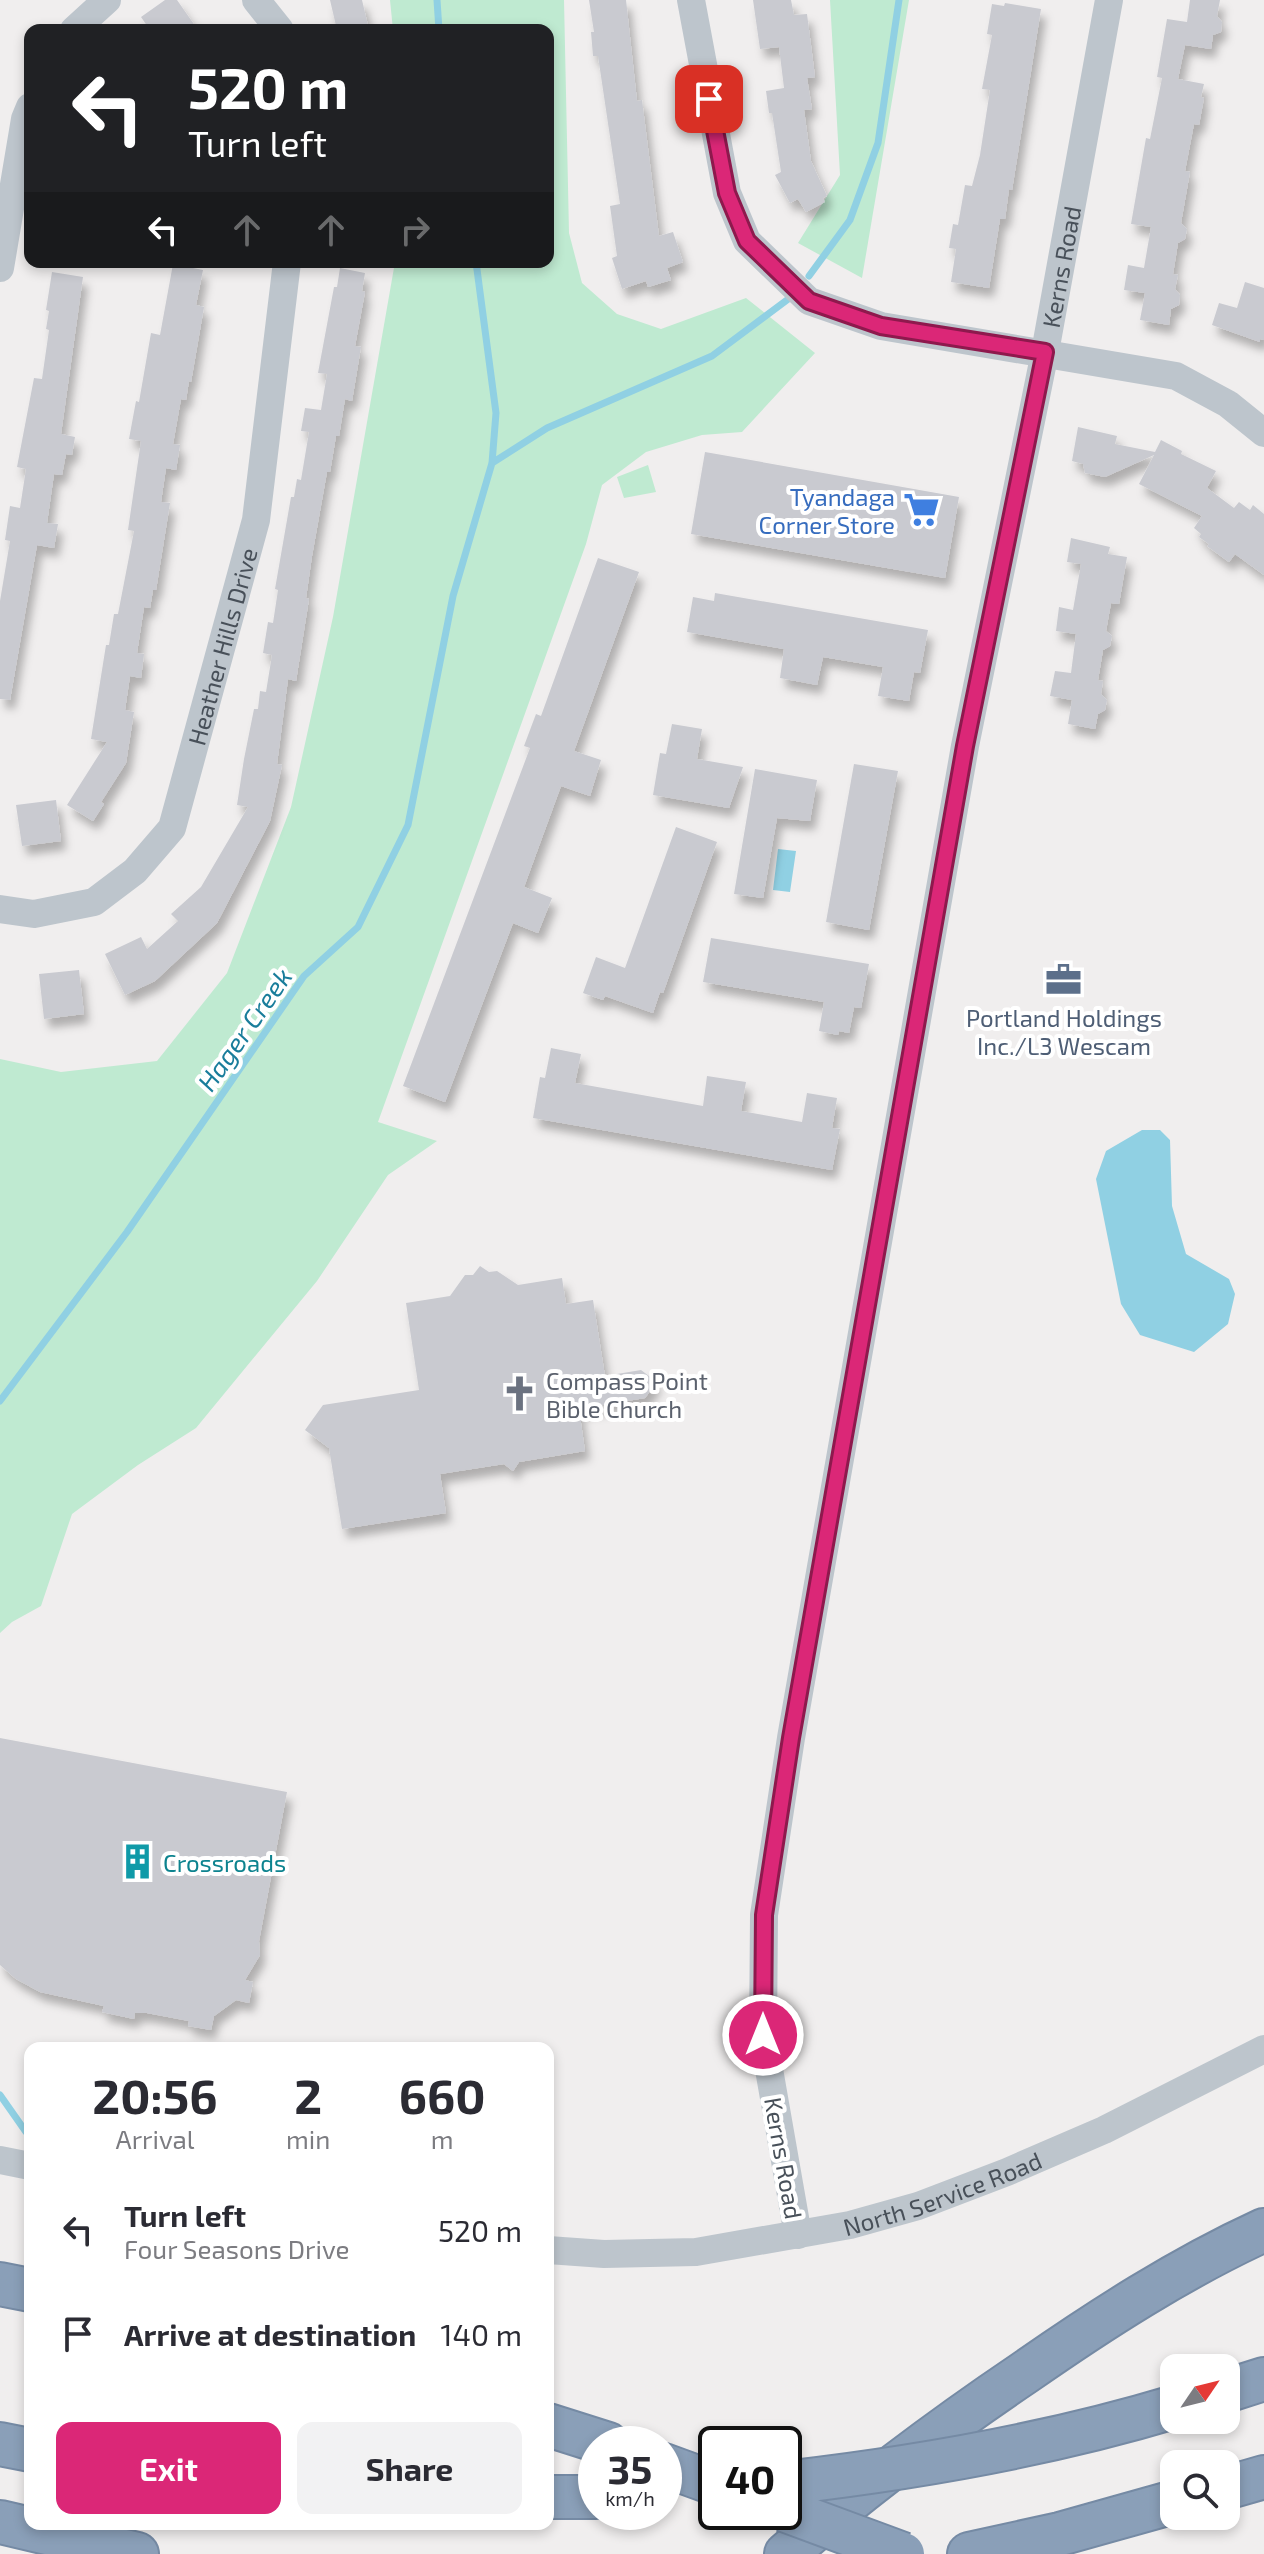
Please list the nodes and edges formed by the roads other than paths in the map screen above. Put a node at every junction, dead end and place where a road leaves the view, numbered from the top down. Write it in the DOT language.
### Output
graph roads {
  1 [pos="107,0"];
  2 [pos="256,0"];
  3 [pos="691,0"];
  4 [pos="1109,0"];
  5 [pos="81,24"];
  6 [pos="275,24"];
  7 [pos="24,125"];
  8 [pos="0,268"];
  9 [pos="286,268"];
  10 [pos="1045,352"];
  11 [pos="1264,433"];
  12 [pos="0,909"];
  13 [pos="1264,2049"];
  14 [pos="0,2160"];
  15 [pos="24,2165"];
  16 [pos="1264,2230"];
  17 [pos="798,2235"];
  18 [pos="554,2250"];
  19 [pos="0,2284"];
  20 [pos="24,2289"];
  21 [pos="1160,2411"];
  22 [pos="554,2427"];
  23 [pos="578,2434"];
  24 [pos="0,2444"];
  25 [pos="24,2449"];
  26 [pos="802,2481"];
  27 [pos="554,2497"];
  28 [pos="578,2497"];
  29 [pos="1160,2506"];
  30 [pos="802,2517"];
  31 [pos="0,2522"];
  32 [pos="24,2528"];
  33 [pos="34,2530"];
  34 [pos="137,2554"];
  35 [pos="786,2554"];
  36 [pos="903,2554"];
  37 [pos="969,2554"];
  1 -- 5 [label="street"];
  2 -- 6 [label="street"];
  3 -- 10 [label="street"];
  4 -- 10 [label="street, Kerns Road"];
  7 -- 8 [label="street"];
  9 -- 12 [label="street, Heather Hills Drive"];
  10 -- 11 [label="street"];
  10 -- 17 [label="street, Kerns Road"];
  13 -- 17 [label="street, North Service Road"];
  14 -- 15 [label="street"];
  16 -- 35 [label="highway"];
  17 -- 18 [label="street, North Service Road"];
  19 -- 20 [label="highway"];
  21 -- 26 [label="highway, bridge"];
  22 -- 23 [label="highway"];
  24 -- 25 [label="highway"];
  27 -- 28 [label="highway"];
  29 -- 37 [label="highway"];
  30 -- 36 [label="highway, bridge"];
  31 -- 32 [label="highway"];
  33 -- 34 [label="highway"];
}
